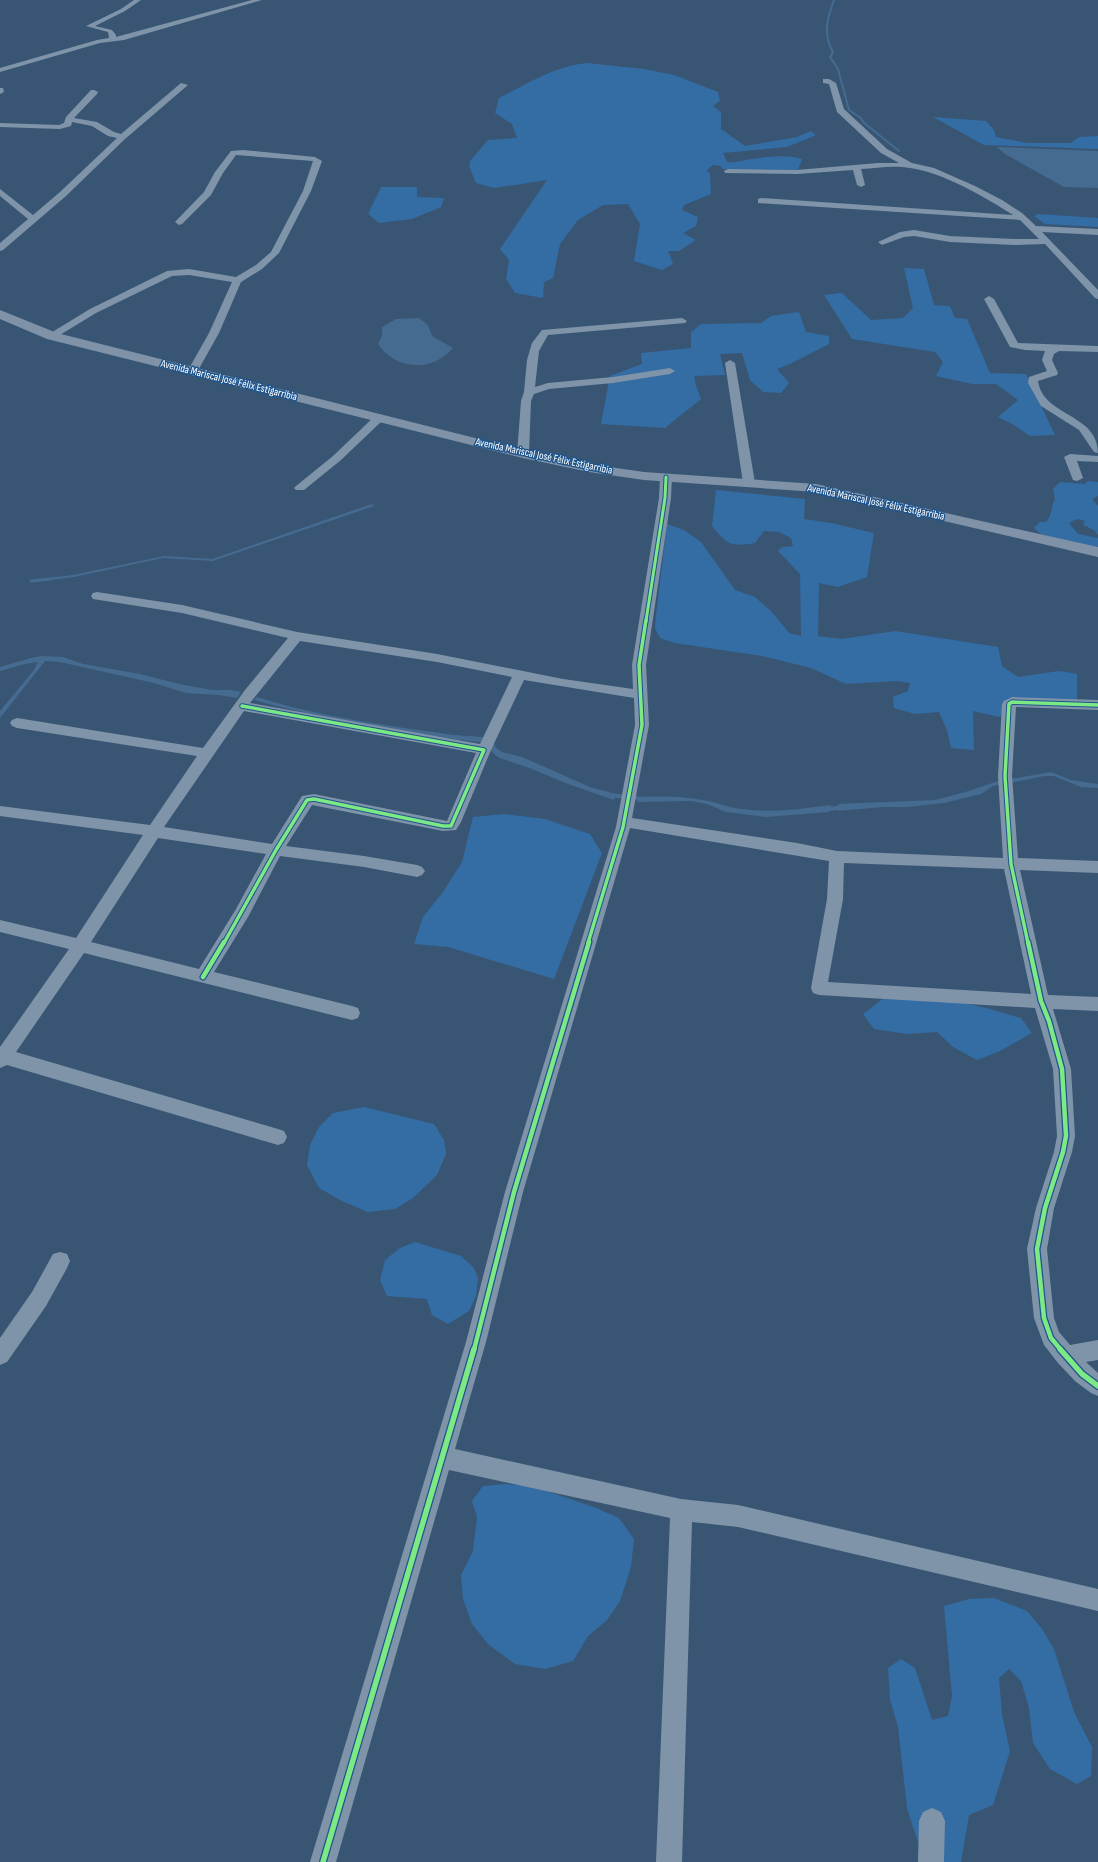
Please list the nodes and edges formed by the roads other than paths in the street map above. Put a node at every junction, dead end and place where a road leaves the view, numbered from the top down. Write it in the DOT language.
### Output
graph roads {
  1 [pos="138,0"];
  2 [pos="259,0"];
  3 [pos="251,1"];
  4 [pos="112,40"];
  5 [pos="144,41"];
  6 [pos="0,70"];
  7 [pos="826,81"];
  8 [pos="184,84"];
  9 [pos="94,92"];
  10 [pos="69,119"];
  11 [pos="0,125"];
  12 [pos="122,137"];
  13 [pos="909,165"];
  14 [pos="856,167"];
  15 [pos="728,171"];
  16 [pos="861,185"];
  17 [pos="0,192"];
  18 [pos="761,201"];
  19 [pos="1023,218"];
  20 [pos="33,219"];
  21 [pos="179,222"];
  22 [pos="1035,229"];
  23 [pos="1098,232"];
  24 [pos="1047,241"];
  25 [pos="882,242"];
  26 [pos="0,248"];
  27 [pos="237,280"];
  28 [pos="1098,296"];
  29 [pos="989,299"];
  30 [pos="0,314"];
  31 [pos="682,321"];
  32 [pos="52,336"];
  33 [pos="1057,348"];
  34 [pos="1098,349"];
  35 [pos="730,363"];
  36 [pos="670,371"];
  37 [pos="192,372"];
  38 [pos="529,392"];
  39 [pos="380,417"];
  40 [pos="1098,450"];
  41 [pos="523,454"];
  42 [pos="1098,459"];
  43 [pos="666,478"];
  44 [pos="1077,478"];
  45 [pos="749,483"];
  46 [pos="300,488"];
  47 [pos="1098,552"];
  48 [pos="97,596"];
  49 [pos="297,636"];
  50 [pos="520,675"];
  51 [pos="641,695"];
  52 [pos="246,700"];
  53 [pos="1098,705"];
  54 [pos="17,723"];
  55 [pos="486,743"];
  56 [pos="207,753"];
  57 [pos="627,804"];
  58 [pos="0,811"];
  59 [pos="154,831"];
  60 [pos="276,850"];
  61 [pos="837,857"];
  62 [pos="1011,864"];
  63 [pos="1098,867"];
  64 [pos="417,871"];
  65 [pos="0,926"];
  66 [pos="80,946"];
  67 [pos="203,977"];
  68 [pos="1041,1001"];
  69 [pos="1098,1004"];
  70 [pos="352,1013"];
  71 [pos="1,1057"];
  72 [pos="278,1137"];
  73 [pos="60,1261"];
  74 [pos="1098,1350"];
  75 [pos="0,1355"];
  76 [pos="1065,1356"];
  77 [pos="1098,1386"];
  78 [pos="441,1457"];
  79 [pos="681,1510"];
  80 [pos="1098,1600"];
  81 [pos="932,1821"];
  82 [pos="323,1862"];
  83 [pos="669,1862"];
  84 [pos="931,1862"];
  1 -- 4 [label="street"];
  2 -- 3 [label="street"];
  3 -- 4 [label="street"];
  4 -- 5 [label="street"];
  4 -- 6 [label="street"];
  7 -- 13 [label="street"];
  8 -- 12 [label="street"];
  9 -- 10 [label="street"];
  10 -- 11 [label="street"];
  10 -- 12 [label="street"];
  12 -- 20 [label="street"];
  13 -- 14 [label="street"];
  13 -- 19 [label="street"];
  14 -- 15 [label="street"];
  14 -- 16 [label="street"];
  17 -- 20 [label="street"];
  18 -- 19 [label="street"];
  19 -- 22 [label="street"];
  20 -- 26 [label="street"];
  21 -- 27 [label="street"];
  22 -- 23 [label="street"];
  22 -- 24 [label="street"];
  24 -- 25 [label="street"];
  24 -- 28 [label="street"];
  27 -- 32 [label="street"];
  27 -- 37 [label="street"];
  29 -- 33 [label="street"];
  30 -- 32 [label="main road, Avenida Mariscal José Félix Estigarribia"];
  31 -- 38 [label="street"];
  32 -- 37 [label="main road, Avenida Mariscal José Félix Estigarribia"];
  33 -- 34 [label="street"];
  33 -- 40 [label="street"];
  35 -- 45 [label="street"];
  36 -- 38 [label="street"];
  37 -- 39 [label="main road, Avenida Mariscal José Félix Estigarribia"];
  38 -- 41 [label="street"];
  39 -- 41 [label="main road, Avenida Mariscal José Félix Estigarribia"];
  39 -- 46 [label="street"];
  41 -- 43 [label="main road, Avenida Mariscal José Félix Estigarribia"];
  42 -- 44 [label="street"];
  43 -- 45 [label="main road, Avenida Mariscal José Félix Estigarribia"];
  43 -- 51 [label="street"];
  45 -- 47 [label="main road, Avenida Mariscal José Félix Estigarribia"];
  48 -- 49 [label="street"];
  49 -- 50 [label="street"];
  49 -- 52 [label="street"];
  50 -- 51 [label="street"];
  50 -- 55 [label="street"];
  51 -- 57 [label="street"];
  52 -- 55 [label="street"];
  52 -- 56 [label="street"];
  53 -- 62 [label="street"];
  54 -- 56 [label="street"];
  55 -- 60 [label="street"];
  56 -- 59 [label="street"];
  57 -- 61 [label="street"];
  57 -- 78 [label="street"];
  58 -- 59 [label="street"];
  59 -- 60 [label="street"];
  59 -- 66 [label="street"];
  60 -- 64 [label="street"];
  60 -- 67 [label="street"];
  61 -- 62 [label="street"];
  61 -- 68 [label="street"];
  62 -- 63 [label="street"];
  62 -- 68 [label="street"];
  65 -- 66 [label="street"];
  66 -- 67 [label="street"];
  66 -- 71 [label="street"];
  67 -- 70 [label="street"];
  68 -- 69 [label="street"];
  68 -- 76 [label="street"];
  71 -- 72 [label="street"];
  73 -- 75 [label="street"];
  74 -- 76 [label="street"];
  76 -- 77 [label="street"];
  78 -- 79 [label="street"];
  78 -- 82 [label="street"];
  79 -- 80 [label="street"];
  79 -- 83 [label="street"];
  81 -- 84 [label="street"];
}
